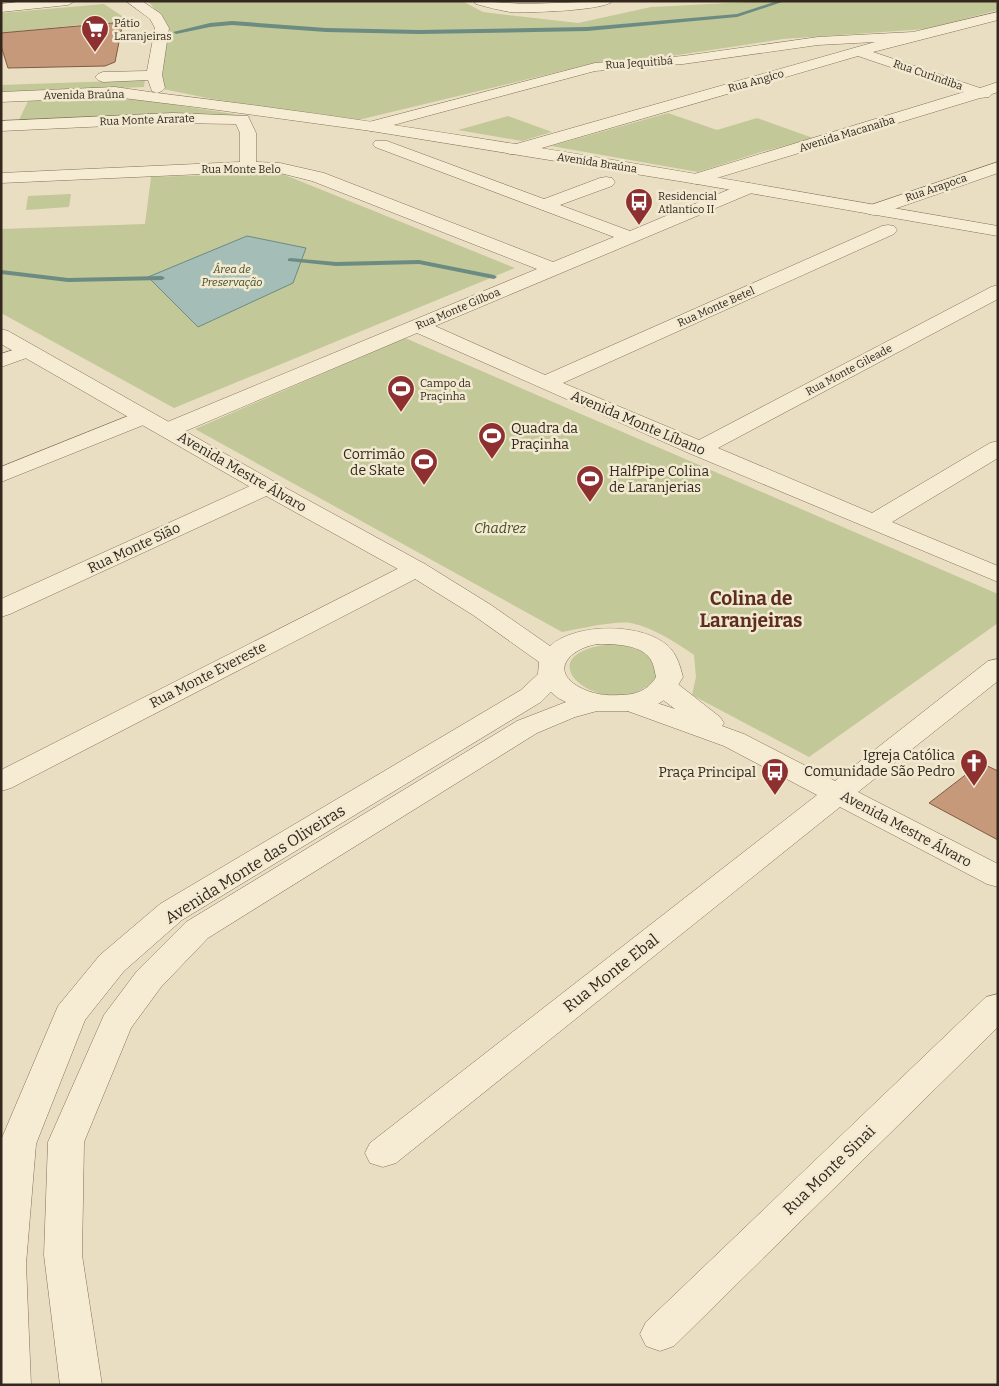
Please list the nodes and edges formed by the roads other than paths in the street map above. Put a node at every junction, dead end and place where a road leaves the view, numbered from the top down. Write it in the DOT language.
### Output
graph roads {
  1 [pos="68,1"];
  2 [pos="133,1"];
  3 [pos="481,1"];
  4 [pos="606,1"];
  5 [pos="1,8"];
  6 [pos="998,16"];
  7 [pos="913,36"];
  8 [pos="859,52"];
  9 [pos="91,78"];
  10 [pos="156,82"];
  11 [pos="998,87"];
  12 [pos="115,92"];
  13 [pos="979,93"];
  14 [pos="1,97"];
  15 [pos="998,99"];
  16 [pos="196,102"];
  17 [pos="1,126"];
  18 [pos="371,126"];
  19 [pos="381,144"];
  20 [pos="515,150"];
  21 [pos="248,167"];
  22 [pos="998,167"];
  23 [pos="1,178"];
  24 [pos="697,179"];
  25 [pos="606,182"];
  26 [pos="748,188"];
  27 [pos="544,205"];
  28 [pos="874,210"];
  29 [pos="888,230"];
  30 [pos="998,231"];
  31 [pos="630,236"];
  32 [pos="553,269"];
  33 [pos="998,291"];
  34 [pos="418,326"];
  35 [pos="1,335"];
  36 [pos="28,350"];
  37 [pos="1,361"];
  38 [pos="545,383"];
  39 [pos="143,417"];
  40 [pos="168,430"];
  41 [pos="998,448"];
  42 [pos="699,449"];
  43 [pos="1,475"];
  44 [pos="267,487"];
  45 [pos="873,523"];
  46 [pos="416,569"];
  47 [pos="998,574"];
  48 [pos="1,609"];
  49 [pos="482,610"];
  50 [pos="574,642"];
  51 [pos="998,667"];
  52 [pos="552,668"];
  53 [pos="664,687"];
  54 [pos="594,703"];
  55 [pos="632,703"];
  56 [pos="734,740"];
  57 [pos="1,782"];
  58 [pos="839,794"];
  59 [pos="998,877"];
  60 [pos="998,1006"];
  61 [pos="383,1153"];
  62 [pos="660,1334"];
  63 [pos="10,1385"];
  64 [pos="81,1385"];
  1 -- 5 [label="street"];
  2 -- 10 [label="street"];
  3 -- 4 [label="street"];
  6 -- 7 [label="street, Rua Angico"];
  7 -- 8 [label="street, Rua Angico"];
  7 -- 18 [label="street, Rua Jequitibá"];
  8 -- 13 [label="street, Rua Curindiba"];
  8 -- 20 [label="street, Rua Angico"];
  9 -- 10 [label="street, Avenida Braúna"];
  10 -- 12 [label="street"];
  10 -- 16 [label="street, Avenida Braúna"];
  11 -- 13 [label="street, Avenida Macanaiba"];
  12 -- 14 [label="street, Avenida Braúna"];
  12 -- 16 [label="street, Avenida Braúna"];
  13 -- 15 [label="street, Rua Curindiba"];
  13 -- 24 [label="street, Avenida Macanaiba"];
  16 -- 18 [label="street, Avenida Braúna"];
  17 -- 21 [label="street, Rua Monte Ararate"];
  18 -- 20 [label="street, Avenida Braúna"];
  19 -- 27 [label="street"];
  20 -- 24 [label="street, Avenida Braúna"];
  21 -- 23 [label="street, Rua Monte Belo"];
  21 -- 32 [label="street, Rua Monte Belo"];
  22 -- 28 [label="street, Rua Arapoca"];
  24 -- 26 [label="street, Avenida Braúna"];
  25 -- 27 [label="street"];
  26 -- 28 [label="street, Avenida Braúna"];
  26 -- 31 [label="street, Rua Monte Gilboa"];
  27 -- 31 [label="street"];
  28 -- 30 [label="street, Avenida Braúna"];
  29 -- 38 [label="street, Rua Monte Betel"];
  31 -- 32 [label="street, Rua Monte Gilboa"];
  32 -- 34 [label="street, Rua Monte Gilboa"];
  33 -- 42 [label="street, Rua Monte Gileade"];
  34 -- 38 [label="street, Avenida Monte Líbano"];
  34 -- 40 [label="street, Rua Monte Gilboa"];
  35 -- 36 [label="street, Avenida Mestre Álvaro"];
  36 -- 37 [label="street"];
  36 -- 39 [label="street, Avenida Mestre Álvaro"];
  38 -- 42 [label="street, Avenida Monte Líbano"];
  39 -- 40 [label="street, Avenida Mestre Álvaro"];
  39 -- 43 [label="street"];
  40 -- 44 [label="street, Avenida Mestre Álvaro"];
  41 -- 45 [label="street"];
  42 -- 45 [label="street, Avenida Monte Líbano"];
  44 -- 46 [label="street, Avenida Mestre Álvaro"];
  44 -- 48 [label="street, Rua Monte Sião"];
  45 -- 47 [label="street, Avenida Monte Líbano"];
  46 -- 49 [label="street, Avenida Mestre Álvaro"];
  46 -- 57 [label="street, Rua Monte Evereste"];
  49 -- 50 [label="street, Avenida Mestre Álvaro"];
  49 -- 52 [label="street, Avenida Mestre Álvaro"];
  50 -- 52 [label="street"];
  50 -- 53 [label="street"];
  51 -- 58 [label="street, Rua Monte Ebal"];
  52 -- 54 [label="street"];
  52 -- 63 [label="street, Avenida Monte das Oliveiras"];
  53 -- 55 [label="street"];
  53 -- 56 [label="street, Avenida Mestre Álvaro"];
  54 -- 55 [label="street"];
  54 -- 64 [label="street, Avenida Monte das Oliveiras"];
  55 -- 56 [label="street, Avenida Mestre Álvaro"];
  56 -- 58 [label="street, Avenida Mestre Álvaro"];
  58 -- 59 [label="street, Avenida Mestre Álvaro"];
  58 -- 61 [label="street, Rua Monte Ebal"];
  60 -- 62 [label="street, Rua Monte Sinai"];
}
